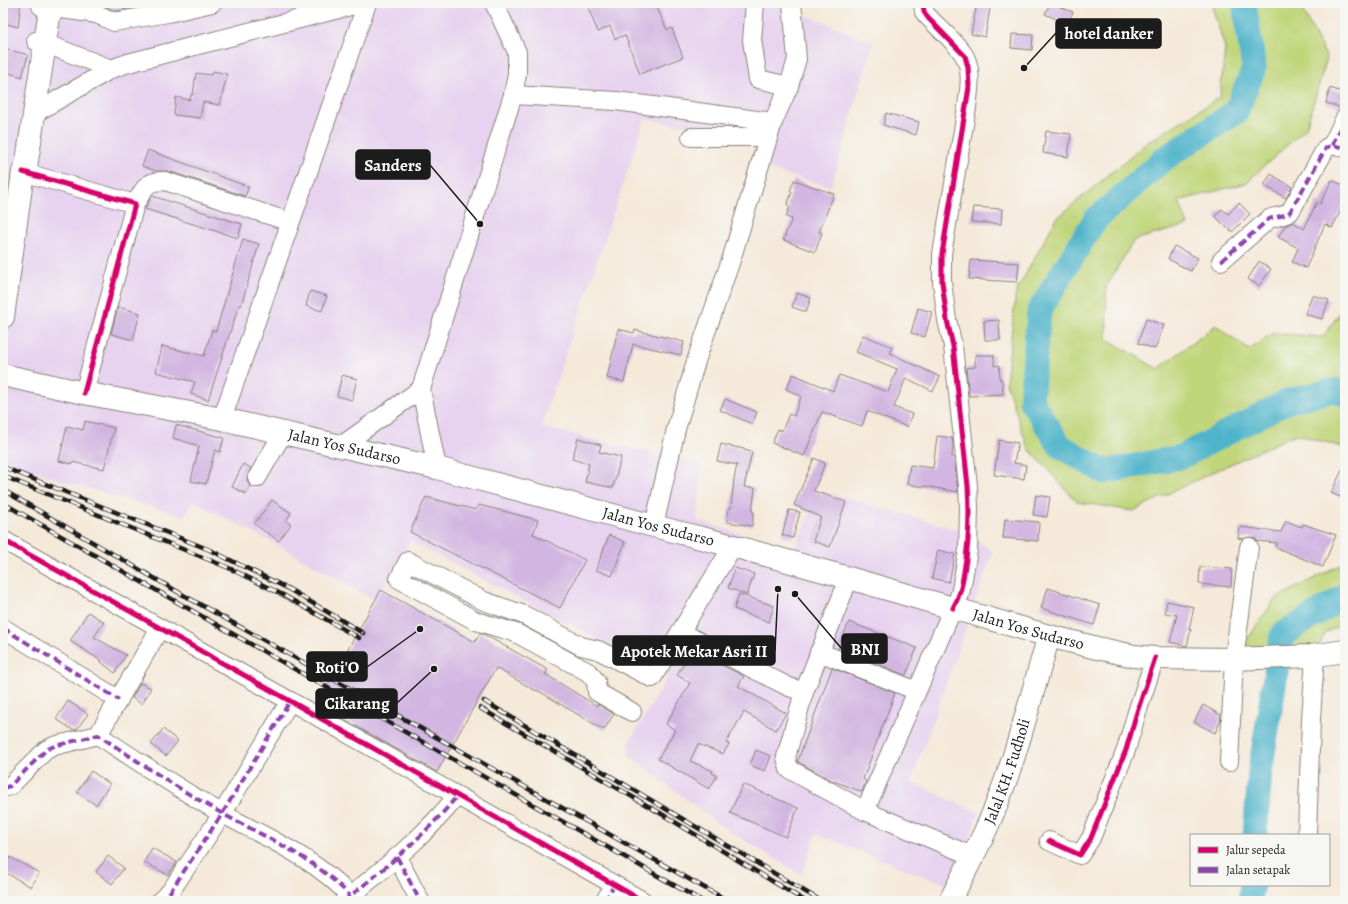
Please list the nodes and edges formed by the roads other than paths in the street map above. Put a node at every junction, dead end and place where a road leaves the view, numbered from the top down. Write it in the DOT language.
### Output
graph roads {
  1 [pos="212,3"];
  2 [pos="362,3"];
  3 [pos="367,3"];
  4 [pos="494,3"];
  5 [pos="755,3"];
  6 [pos="792,3"];
  7 [pos="923,3"];
  8 [pos="46,5"];
  9 [pos="94,9"];
  10 [pos="40,42"];
  11 [pos="111,69"];
  12 [pos="789,86"];
  13 [pos="513,95"];
  14 [pos="35,113"];
  15 [pos="1345,118"];
  16 [pos="770,129"];
  17 [pos="691,137"];
  18 [pos="1338,146"];
  19 [pos="23,172"];
  20 [pos="135,204"];
  21 [pos="290,222"];
  22 [pos="1221,261"];
  23 [pos="3,316"];
  24 [pos="3,375"];
  25 [pos="421,390"];
  26 [pos="84,392"];
  27 [pos="222,419"];
  28 [pos="283,433"];
  29 [pos="341,446"];
  30 [pos="437,468"];
  31 [pos="257,478"];
  32 [pos="654,526"];
  33 [pos="3,540"];
  34 [pos="733,546"];
  35 [pos="1249,547"];
  36 [pos="849,578"];
  37 [pos="953,608"];
  38 [pos="3,628"];
  39 [pos="160,628"];
  40 [pos="680,632"];
  41 [pos="1049,636"];
  42 [pos="581,646"];
  43 [pos="1345,650"];
  44 [pos="819,652"];
  45 [pos="1313,656"];
  46 [pos="1155,658"];
  47 [pos="1236,658"];
  48 [pos="572,663"];
  49 [pos="917,691"];
  50 [pos="804,692"];
  51 [pos="119,700"];
  52 [pos="290,700"];
  53 [pos="632,712"];
  54 [pos="98,735"];
  55 [pos="1229,762"];
  56 [pos="3,788"];
  57 [pos="457,796"];
  58 [pos="865,811"];
  59 [pos="222,814"];
  60 [pos="1307,834"];
  61 [pos="1048,841"];
  62 [pos="972,856"];
  63 [pos="397,857"];
  64 [pos="614,885"];
  65 [pos="347,899"];
  66 [pos="160,901"];
  67 [pos="420,901"];
  68 [pos="604,901"];
  69 [pos="643,901"];
  70 [pos="950,901"];
  1 -- 9 [label="street"];
  2 -- 11 [label="street"];
  3 -- 21 [label="street"];
  4 -- 13 [label="street"];
  5 -- 12 [label="street"];
  6 -- 12 [label="street"];
  7 -- 37 [label="street"];
  8 -- 9 [label="street"];
  8 -- 10 [label="main road"];
  10 -- 11 [label="street"];
  10 -- 14 [label="main road"];
  10 -- 19 [label="main road"];
  11 -- 14 [label="street"];
  12 -- 16 [label="street"];
  13 -- 16 [label="street"];
  13 -- 25 [label="street"];
  14 -- 19 [label="main road"];
  15 -- 18 [label="street"];
  16 -- 17 [label="street"];
  16 -- 32 [label="street"];
  18 -- 22 [label="street"];
  19 -- 20 [label="street"];
  19 -- 23 [label="main road"];
  20 -- 21 [label="street"];
  20 -- 26 [label="street"];
  21 -- 27 [label="street"];
  24 -- 26 [label="main road, Jalan Yos Sudarso"];
  25 -- 29 [label="street"];
  25 -- 30 [label="street"];
  26 -- 27 [label="main road, Jalan Yos Sudarso"];
  27 -- 28 [label="main road, Jalan Yos Sudarso"];
  28 -- 29 [label="main road, Jalan Yos Sudarso"];
  28 -- 31 [label="street"];
  29 -- 30 [label="main road, Jalan Yos Sudarso"];
  30 -- 32 [label="main road, Jalan Yos Sudarso"];
  32 -- 34 [label="main road, Jalan Yos Sudarso"];
  33 -- 39 [label="street"];
  34 -- 36 [label="main road, Jalan Yos Sudarso"];
  34 -- 40 [label="street"];
  35 -- 47 [label="street"];
  36 -- 37 [label="main road, Jalan Yos Sudarso"];
  36 -- 44 [label="street"];
  37 -- 41 [label="main road, Jalan Yos Sudarso"];
  37 -- 49 [label="street"];
  38 -- 51 [label="street"];
  39 -- 51 [label="street"];
  39 -- 52 [label="street"];
  40 -- 42 [label="street"];
  40 -- 50 [label="street"];
  41 -- 46 [label="main road, Jalan Yos Sudarso"];
  41 -- 62 [label="main road, Jalal KH. Fudholi"];
  42 -- 48 [label="street"];
  42 -- 48 [label="street"];
  43 -- 45 [label="main road, Jalan Yos Sudarso"];
  44 -- 49 [label="street"];
  44 -- 50 [label="street"];
  45 -- 47 [label="main road, Jalan Yos Sudarso"];
  45 -- 60 [label="street"];
  46 -- 47 [label="main road, Jalan Yos Sudarso"];
  46 -- 61 [label="street"];
  47 -- 55 [label="street"];
  48 -- 53 [label="street"];
  49 -- 58 [label="street"];
  50 -- 58 [label="street"];
  51 -- 54 [label="street"];
  52 -- 57 [label="street"];
  52 -- 59 [label="street"];
  54 -- 56 [label="street"];
  54 -- 59 [label="street"];
  57 -- 63 [label="street"];
  57 -- 64 [label="street"];
  58 -- 62 [label="street"];
  59 -- 65 [label="street"];
  59 -- 66 [label="street"];
  62 -- 70 [label="main road, Jalal KH. Fudholi"];
  63 -- 65 [label="street"];
  63 -- 67 [label="street"];
  64 -- 68 [label="street"];
  64 -- 69 [label="street"];
}
